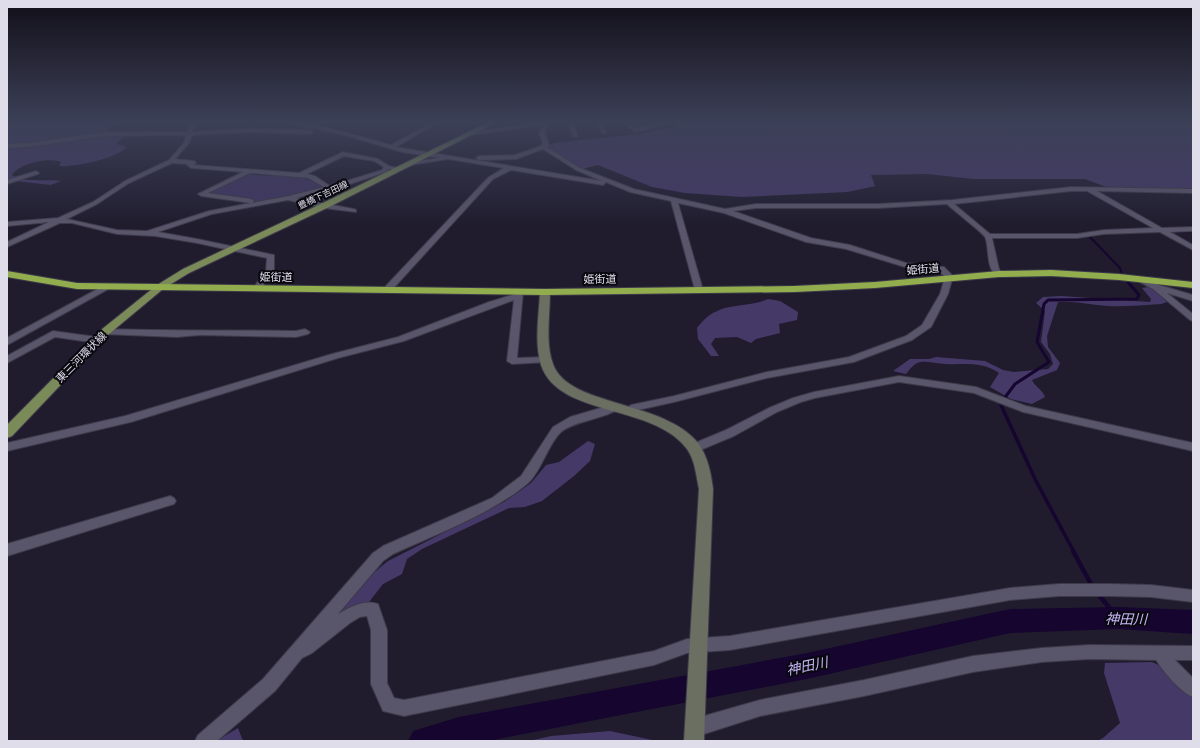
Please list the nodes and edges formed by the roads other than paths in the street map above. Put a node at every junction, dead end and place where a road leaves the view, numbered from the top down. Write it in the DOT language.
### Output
graph roads {
  1 [pos="175,156"];
  2 [pos="339,156"];
  3 [pos="354,156"];
  4 [pos="374,156"];
  5 [pos="425,156"];
  6 [pos="446,156"];
  7 [pos="519,156"];
  8 [pos="557,156"];
  9 [pos="456,158"];
  10 [pos="372,159"];
  11 [pos="171,161"];
  12 [pos="411,163"];
  13 [pos="387,167"];
  14 [pos="511,167"];
  15 [pos="400,169"];
  16 [pos="250,172"];
  17 [pos="36,173"];
  18 [pos="299,175"];
  19 [pos="7,182"];
  20 [pos="620,187"];
  21 [pos="330,188"];
  22 [pos="1088,189"];
  23 [pos="1193,191"];
  24 [pos="289,198"];
  25 [pos="676,201"];
  26 [pos="948,202"];
  27 [pos="257,203"];
  28 [pos="325,206"];
  29 [pos="354,211"];
  30 [pos="726,211"];
  31 [pos="59,220"];
  32 [pos="7,223"];
  33 [pos="1193,229"];
  34 [pos="1163,231"];
  35 [pos="147,234"];
  36 [pos="988,236"];
  37 [pos="7,245"];
  38 [pos="231,248"];
  39 [pos="1193,248"];
  40 [pos="7,274"];
  41 [pos="999,274"];
  42 [pos="948,279"];
  43 [pos="1140,279"];
  44 [pos="1193,285"];
  45 [pos="108,287"];
  46 [pos="1156,287"];
  47 [pos="160,288"];
  48 [pos="257,288"];
  49 [pos="387,290"];
  50 [pos="699,290"];
  51 [pos="545,292"];
  52 [pos="519,294"];
  53 [pos="1193,298"];
  54 [pos="1193,318"];
  55 [pos="305,332"];
  56 [pos="101,336"];
  57 [pos="7,342"];
  58 [pos="7,347"];
  59 [pos="24,350"];
  60 [pos="7,360"];
  61 [pos="545,360"];
  62 [pos="614,407"];
  63 [pos="629,411"];
  64 [pos="7,433"];
  65 [pos="7,447"];
  66 [pos="1193,447"];
  67 [pos="694,448"];
  68 [pos="170,501"];
  69 [pos="7,550"];
  70 [pos="1193,596"];
  71 [pos="698,650"];
  72 [pos="298,652"];
  73 [pos="1160,653"];
  74 [pos="1193,653"];
  75 [pos="1193,688"];
  76 [pos="695,729"];
  77 [pos="204,741"];
  1 -- 11 [label="street"];
  2 -- 18 [label="street"];
  3 -- 10 [label="street"];
  4 -- 10 [label="street"];
  5 -- 12 [label="main road, 豊橋下吉田線"];
  6 -- 9 [label="street"];
  7 -- 9 [label="street"];
  8 -- 20 [label="street"];
  9 -- 12 [label="street"];
  9 -- 14 [label="street"];
  10 -- 13 [label="street"];
  11 -- 16 [label="street"];
  11 -- 31 [label="street"];
  12 -- 15 [label="main road, 豊橋下吉田線"];
  13 -- 15 [label="street"];
  13 -- 21 [label="street"];
  14 -- 20 [label="street"];
  14 -- 49 [label="street"];
  15 -- 28 [label="main road, 豊橋下吉田線"];
  16 -- 18 [label="street"];
  16 -- 27 [label="street"];
  17 -- 19 [label="street"];
  18 -- 21 [label="street"];
  20 -- 25 [label="street"];
  21 -- 24 [label="street"];
  22 -- 23 [label="street"];
  22 -- 26 [label="street"];
  22 -- 34 [label="street"];
  24 -- 27 [label="street"];
  24 -- 28 [label="street"];
  25 -- 30 [label="street"];
  25 -- 50 [label="street"];
  26 -- 30 [label="street"];
  26 -- 36 [label="street"];
  27 -- 35 [label="street"];
  28 -- 29 [label="street"];
  28 -- 38 [label="main road, 豊橋下吉田線"];
  30 -- 42 [label="street"];
  31 -- 32 [label="street"];
  31 -- 35 [label="street"];
  31 -- 37 [label="street"];
  33 -- 34 [label="street"];
  34 -- 36 [label="street"];
  34 -- 39 [label="street"];
  35 -- 38 [label="street"];
  36 -- 41 [label="street"];
  38 -- 47 [label="main road, 豊橋下吉田線"];
  38 -- 48 [label="street"];
  40 -- 45 [label="highway, 姫街道"];
  41 -- 42 [label="highway, 姫街道"];
  41 -- 43 [label="highway, 姫街道"];
  42 -- 50 [label="highway, 姫街道"];
  42 -- 63 [label="street"];
  43 -- 44 [label="highway, 姫街道"];
  43 -- 46 [label="street"];
  45 -- 47 [label="highway, 姫街道"];
  45 -- 57 [label="street"];
  46 -- 53 [label="street"];
  46 -- 54 [label="street"];
  47 -- 48 [label="highway, 姫街道"];
  47 -- 56 [label="main road, 東三河環状線"];
  48 -- 49 [label="highway, 姫街道"];
  49 -- 52 [label="highway, 姫街道"];
  50 -- 51 [label="highway, 姫街道"];
  51 -- 52 [label="highway, 姫街道"];
  51 -- 61 [label="street"];
  52 -- 61 [label="street"];
  52 -- 65 [label="street"];
  55 -- 56 [label="street"];
  56 -- 59 [label="street"];
  56 -- 64 [label="main road, 東三河環状線"];
  58 -- 59 [label="street"];
  59 -- 60 [label="street"];
  61 -- 62 [label="street"];
  62 -- 63 [label="street"];
  62 -- 72 [label="street"];
  63 -- 67 [label="street"];
  66 -- 67 [label="street"];
  67 -- 71 [label="street"];
  68 -- 69 [label="street"];
  70 -- 71 [label="street"];
  71 -- 72 [label="street"];
  71 -- 76 [label="street"];
  72 -- 77 [label="street"];
  73 -- 74 [label="street"];
  73 -- 75 [label="street"];
  73 -- 76 [label="street"];
}
